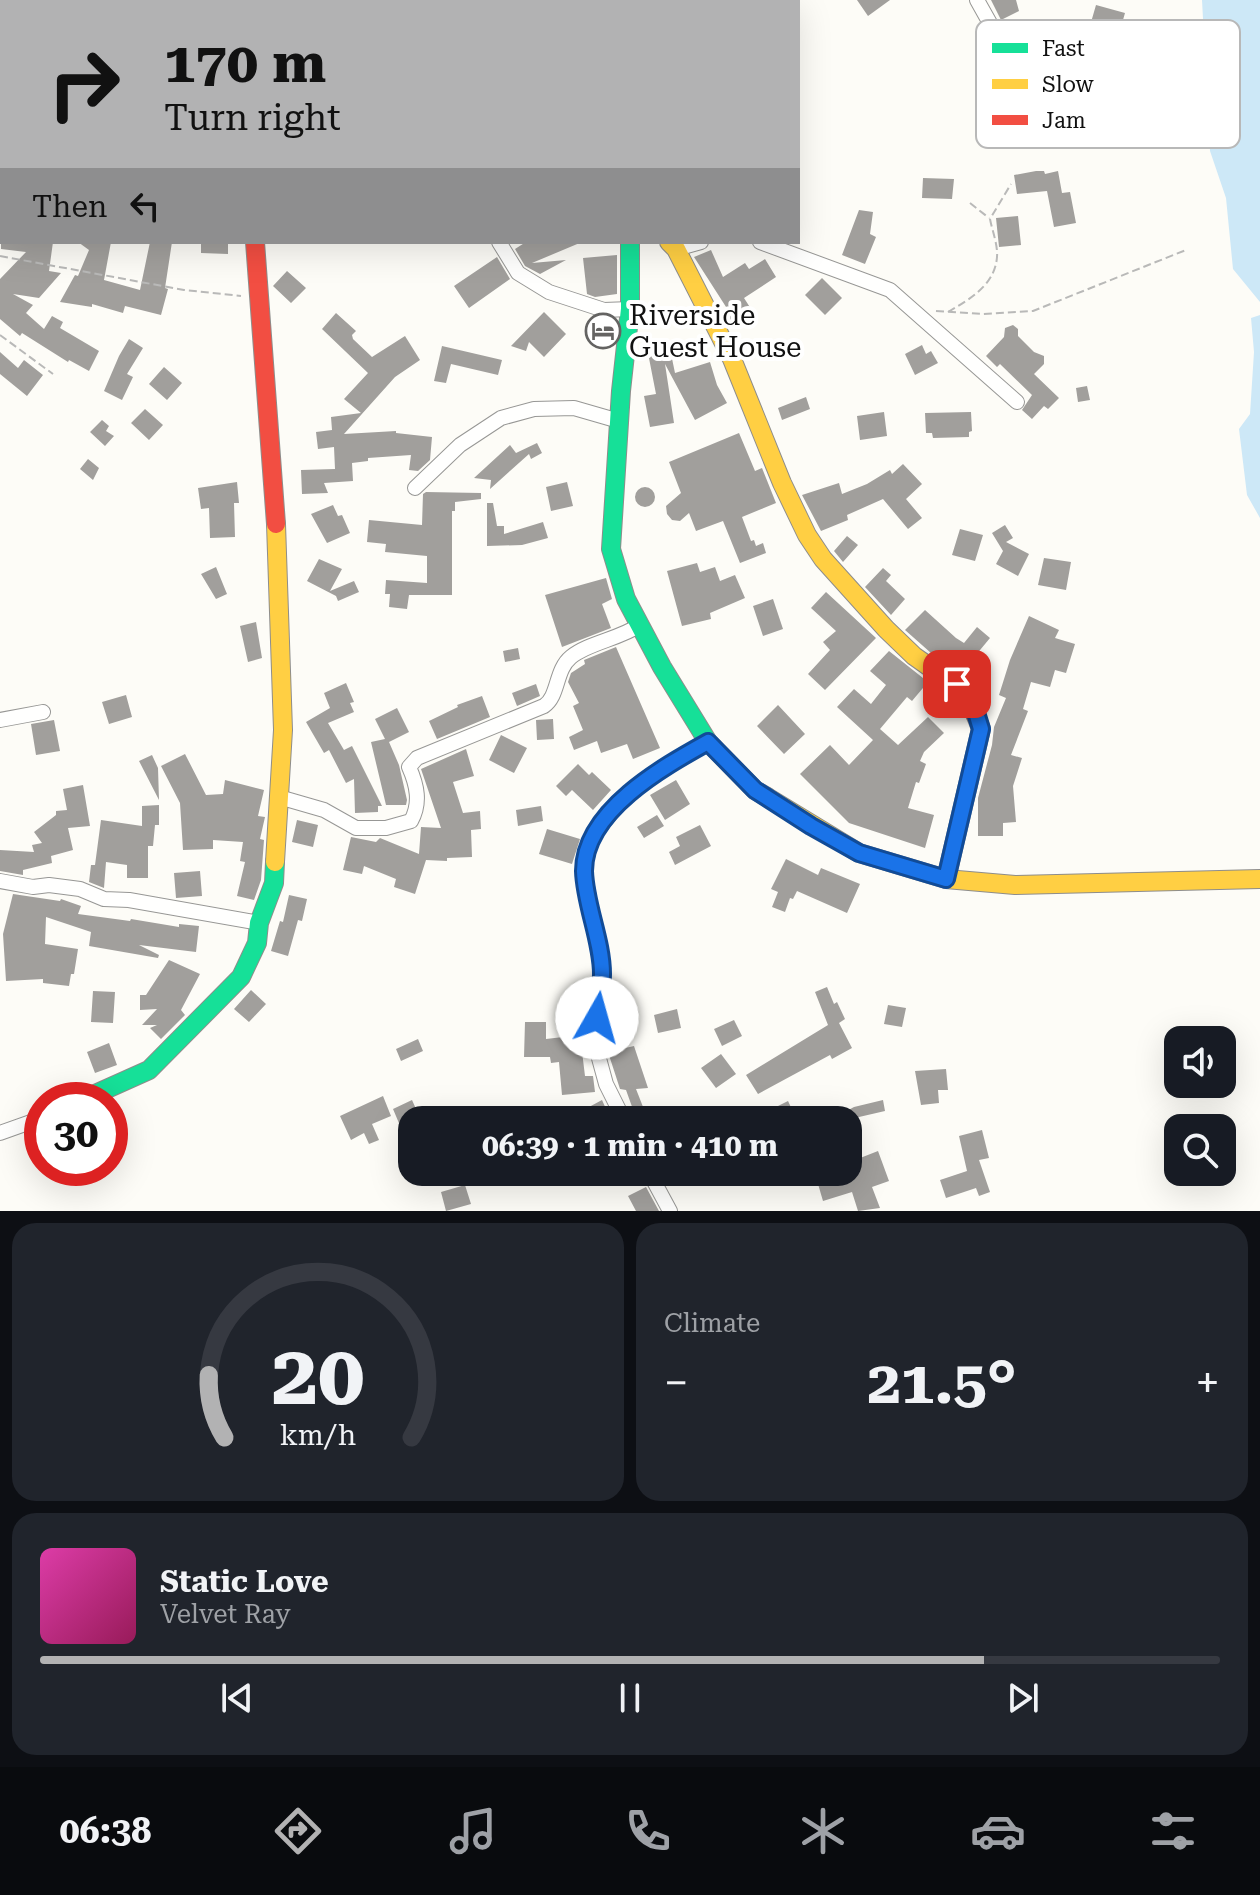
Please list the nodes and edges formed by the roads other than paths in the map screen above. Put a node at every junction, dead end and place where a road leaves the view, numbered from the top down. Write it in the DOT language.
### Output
graph roads {
  1 [pos="977,0"];
  2 [pos="988,20"];
  3 [pos="255,244"];
  4 [pos="500,244"];
  5 [pos="630,244"];
  6 [pos="765,244"];
  7 [pos="673,246"];
  8 [pos="890,290"];
  9 [pos="630,309"];
  10 [pos="923,309"];
  11 [pos="1017,402"];
  12 [pos="619,421"];
  13 [pos="415,488"];
  14 [pos="640,625"];
  15 [pos="43,712"];
  16 [pos="0,720"];
  17 [pos="708,742"];
  18 [pos="279,797"];
  19 [pos="946,879"];
  20 [pos="1254,880"];
  21 [pos="0,881"];
  22 [pos="259,923"];
  23 [pos="122,1082"];
  24 [pos="617,1106"];
  25 [pos="24,1124"];
  26 [pos="0,1133"];
  27 [pos="657,1186"];
  28 [pos="670,1211"];
  1 -- 2 [label="street"];
  3 -- 18 [label="street"];
  4 -- 9 [label="street"];
  5 -- 9 [label="street"];
  6 -- 8 [label="street"];
  7 -- 19 [label="street"];
  8 -- 10 [label="street"];
  8 -- 11 [label="street"];
  9 -- 12 [label="street"];
  12 -- 13 [label="street"];
  12 -- 14 [label="street"];
  14 -- 17 [label="street"];
  14 -- 18 [label="street"];
  15 -- 16 [label="street"];
  17 -- 19 [label="street"];
  17 -- 24 [label="street"];
  18 -- 22 [label="street"];
  19 -- 20 [label="street"];
  21 -- 22 [label="street"];
  22 -- 23 [label="street"];
  25 -- 26 [label="street"];
  27 -- 28 [label="street"];
}
